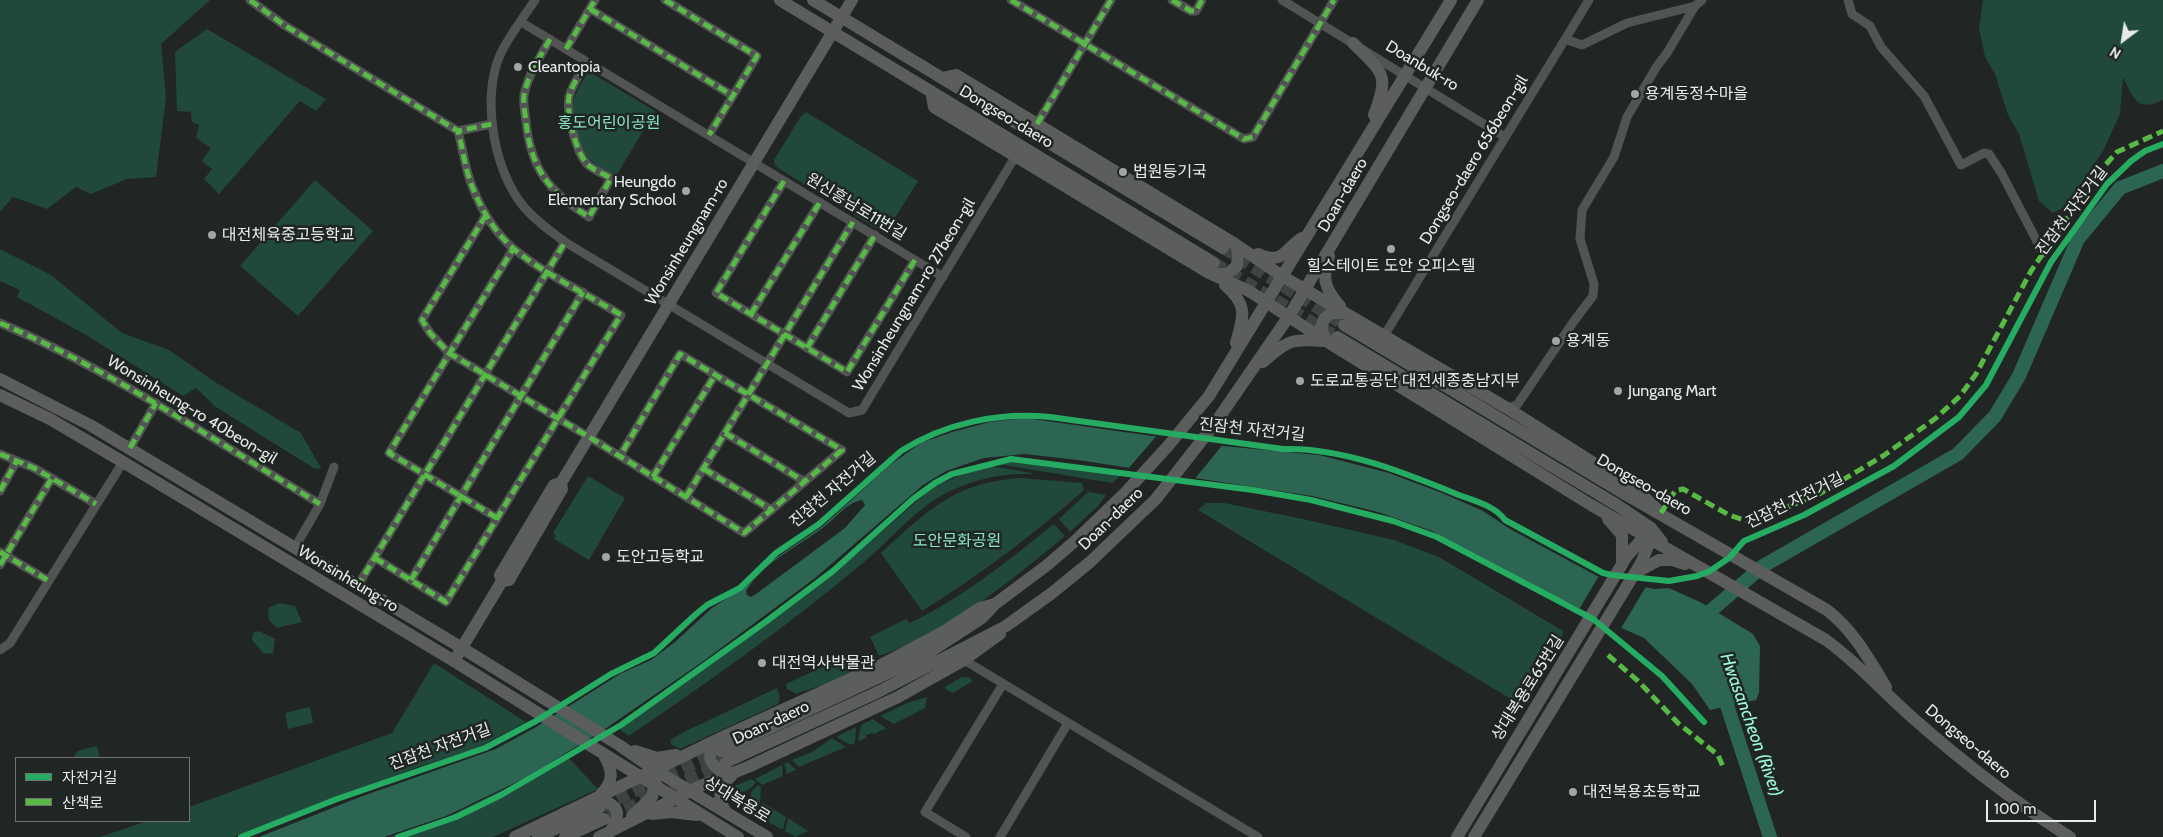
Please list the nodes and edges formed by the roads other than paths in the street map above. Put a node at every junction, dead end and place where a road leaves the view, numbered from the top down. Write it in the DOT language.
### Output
graph roads {
  1 [pos="250,0"];
  2 [pos="535,0"];
  3 [pos="595,0"];
  4 [pos="665,0"];
  5 [pos="780,0"];
  6 [pos="812,0"];
  7 [pos="852,0"];
  8 [pos="1011,0"];
  9 [pos="1111,0"];
  10 [pos="1172,0"];
  11 [pos="1202,0"];
  12 [pos="1282,0"];
  13 [pos="1334,0"];
  14 [pos="1451,0"];
  15 [pos="1478,0"];
  16 [pos="1589,0"];
  17 [pos="1702,0"];
  18 [pos="1848,0"];
  19 [pos="1695,6"];
  20 [pos="590,9"];
  21 [pos="841,17"];
  22 [pos="521,22"];
  23 [pos="1320,23"];
  24 [pos="832,32"];
  25 [pos="550,39"];
  26 [pos="1565,39"];
  27 [pos="1353,43"];
  28 [pos="1085,44"];
  29 [pos="566,49"];
  30 [pos="587,62"];
  31 [pos="1406,74"];
  32 [pos="942,78"];
  33 [pos="1425,86"];
  34 [pos="931,91"];
  35 [pos="733,96"];
  36 [pos="492,124"];
  37 [pos="1037,124"];
  38 [pos="458,131"];
  39 [pos="709,136"];
  40 [pos="1506,137"];
  41 [pos="1363,144"];
  42 [pos="1015,157"];
  43 [pos="754,162"];
  44 [pos="784,180"];
  45 [pos="820,202"];
  46 [pos="486,215"];
  47 [pos="853,222"];
  48 [pos="1310,232"];
  49 [pos="875,235"];
  50 [pos="564,242"];
  51 [pos="1333,244"];
  52 [pos="1229,246"];
  53 [pos="513,248"];
  54 [pos="2043,254"];
  55 [pos="915,260"];
  56 [pos="1212,268"];
  57 [pos="547,271"];
  58 [pos="943,276"];
  59 [pos="1282,276"];
  60 [pos="1305,290"];
  61 [pos="583,292"];
  62 [pos="1266,302"];
  63 [pos="668,305"];
  64 [pos="751,314"];
  65 [pos="1289,316"];
  66 [pos="1346,319"];
  67 [pos="0,323"];
  68 [pos="785,334"];
  69 [pos="1384,336"];
  70 [pos="1332,339"];
  71 [pos="806,348"];
  72 [pos="449,353"];
  73 [pos="1229,363"];
  74 [pos="767,364"];
  75 [pos="1252,372"];
  76 [pos="485,374"];
  77 [pos="715,375"];
  78 [pos="0,379"];
  79 [pos="0,394"];
  80 [pos="748,395"];
  81 [pos="521,396"];
  82 [pos="156,403"];
  83 [pos="1507,408"];
  84 [pos="558,419"];
  85 [pos="725,433"];
  86 [pos="590,437"];
  87 [pos="130,448"];
  88 [pos="0,454"];
  89 [pos="620,456"];
  90 [pos="16,462"];
  91 [pos="123,462"];
  92 [pos="334,467"];
  93 [pos="704,469"];
  94 [pos="425,474"];
  95 [pos="653,477"];
  96 [pos="52,478"];
  97 [pos="805,482"];
  98 [pos="0,491"];
  99 [pos="461,496"];
  100 [pos="686,497"];
  101 [pos="96,504"];
  102 [pos="320,504"];
  103 [pos="1591,505"];
  104 [pos="772,510"];
  105 [pos="1661,514"];
  106 [pos="498,518"];
  107 [pos="1649,534"];
  108 [pos="294,549"];
  109 [pos="3,553"];
  110 [pos="375,558"];
  111 [pos="1623,560"];
  112 [pos="0,565"];
  113 [pos="1638,568"];
  114 [pos="1703,569"];
  115 [pos="48,580"];
  116 [pos="411,580"];
  117 [pos="357,587"];
  118 [pos="1006,626"];
  119 [pos="462,648"];
  120 [pos="0,650"];
  121 [pos="964,660"];
  122 [pos="454,661"];
  123 [pos="1003,684"];
  124 [pos="1897,704"];
  125 [pos="1068,724"];
  126 [pos="619,745"];
  127 [pos="721,749"];
  128 [pos="604,755"];
  129 [pos="655,770"];
  130 [pos="734,773"];
  131 [pos="641,778"];
  132 [pos="676,782"];
  133 [pos="655,786"];
  134 [pos="690,791"];
  135 [pos="675,798"];
  136 [pos="600,808"];
  137 [pos="726,812"];
  138 [pos="640,818"];
  139 [pos="710,820"];
  140 [pos="610,832"];
  141 [pos="515,837"];
  142 [pos="538,837"];
  143 [pos="565,837"];
  144 [pos="738,837"];
  145 [pos="767,837"];
  146 [pos="966,837"];
  147 [pos="1000,837"];
  148 [pos="1258,837"];
  149 [pos="1456,837"];
  150 [pos="1474,837"];
  151 [pos="2070,837"];
  1 -- 38 [label="street"];
  2 -- 22 [label="street, Wonsinheungnam-ro 27beon-gil"];
  3 -- 20 [label="street"];
  4 -- 35 [label="street"];
  5 -- 24 [label="street, Dongseo-daero"];
  6 -- 21 [label="street, Dongseo-daero"];
  7 -- 21 [label="street"];
  8 -- 28 [label="street"];
  9 -- 28 [label="street"];
  10 -- 11 [label="street"];
  12 -- 23 [label="street, Doanbuk-ro"];
  13 -- 23 [label="street"];
  14 -- 31 [label="street, Doan-daero"];
  15 -- 33 [label="street, Doan-daero"];
  16 -- 26 [label="street, Dongseo-daero 656beon-gil"];
  17 -- 19 [label="street"];
  18 -- 54 [label="street"];
  19 -- 26 [label="street"];
  19 -- 83 [label="street"];
  20 -- 29 [label="street"];
  20 -- 35 [label="street"];
  21 -- 24 [label="street, Wonsinheungnam-ro"];
  21 -- 32 [label="street, Dongseo-daero"];
  22 -- 25 [label="street, 원신흥남로11번길"];
  22 -- 36 [label="street, Wonsinheungnam-ro 27beon-gil"];
  23 -- 27 [label="street, Doanbuk-ro"];
  23 -- 28 [label="street"];
  24 -- 34 [label="street, Dongseo-daero"];
  24 -- 43 [label="street, Wonsinheungnam-ro"];
  25 -- 29 [label="street, 원신흥남로11번길"];
  25 -- 30 [label="street"];
  26 -- 40 [label="street, Dongseo-daero 656beon-gil"];
  27 -- 31 [label="street, Doanbuk-ro"];
  27 -- 41 [label="street"];
  28 -- 37 [label="street"];
  29 -- 30 [label="street, 원신흥남로11번길"];
  30 -- 39 [label="street, 원신흥남로11번길"];
  31 -- 33 [label="street, Doanbuk-ro"];
  31 -- 41 [label="street, Doan-daero"];
  32 -- 37 [label="street"];
  32 -- 52 [label="street, Dongseo-daero"];
  33 -- 40 [label="street, Doanbuk-ro"];
  33 -- 51 [label="street, Doan-daero"];
  34 -- 42 [label="street"];
  34 -- 56 [label="street, Dongseo-daero"];
  35 -- 39 [label="street"];
  36 -- 38 [label="street"];
  36 -- 50 [label="street, Wonsinheungnam-ro 27beon-gil"];
  37 -- 52 [label="street"];
  38 -- 46 [label="street"];
  39 -- 43 [label="street, 원신흥남로11번길"];
  40 -- 69 [label="street, Dongseo-daero 656beon-gil"];
  41 -- 48 [label="street, Doan-daero"];
  42 -- 56 [label="street"];
  42 -- 58 [label="street, Wonsinheungnam-ro 27beon-gil"];
  43 -- 44 [label="street, 원신흥남로11번길"];
  43 -- 63 [label="street, Wonsinheungnam-ro"];
  44 -- 45 [label="street, 원신흥남로11번길"];
  44 -- 64 [label="street"];
  45 -- 47 [label="street, 원신흥남로11번길"];
  45 -- 64 [label="street"];
  46 -- 53 [label="street"];
  46 -- 72 [label="street"];
  47 -- 49 [label="street, 원신흥남로11번길"];
  47 -- 68 [label="street"];
  48 -- 52 [label="street"];
  48 -- 59 [label="street, Doan-daero"];
  49 -- 55 [label="street, 원신흥남로11번길"];
  49 -- 71 [label="street"];
  50 -- 57 [label="street"];
  50 -- 63 [label="street, Wonsinheungnam-ro 27beon-gil"];
  51 -- 60 [label="street, Doan-daero"];
  51 -- 66 [label="street"];
  52 -- 56 [label="street"];
  52 -- 59 [label="street"];
  53 -- 57 [label="street"];
  53 -- 72 [label="street"];
  55 -- 58 [label="street, 원신흥남로11번길"];
  55 -- 71 [label="street"];
  56 -- 62 [label="street"];
  56 -- 73 [label="street"];
  57 -- 61 [label="street"];
  57 -- 76 [label="street"];
  58 -- 74 [label="street, Wonsinheungnam-ro 27beon-gil"];
  59 -- 60 [label="street"];
  59 -- 62 [label="street, Doan-daero"];
  60 -- 65 [label="street, Doan-daero"];
  60 -- 66 [label="street"];
  61 -- 81 [label="street"];
  61 -- 84 [label="street"];
  62 -- 65 [label="street"];
  62 -- 73 [label="street, Doan-daero"];
  63 -- 74 [label="street, Wonsinheungnam-ro 27beon-gil"];
  63 -- 86 [label="street, Wonsinheungnam-ro"];
  64 -- 68 [label="street"];
  65 -- 70 [label="street"];
  65 -- 75 [label="street, Doan-daero"];
  66 -- 69 [label="street"];
  66 -- 70 [label="street"];
  66 -- 105 [label="street, Dongseo-daero"];
  67 -- 82 [label="street, Wonsinheung-ro 40beon-gil"];
  68 -- 71 [label="street"];
  68 -- 74 [label="street"];
  69 -- 83 [label="street"];
  70 -- 75 [label="street"];
  70 -- 103 [label="street"];
  70 -- 107 [label="street, Dongseo-daero"];
  72 -- 76 [label="street"];
  72 -- 94 [label="street"];
  73 -- 127 [label="street, Doan-daero"];
  74 -- 80 [label="street"];
  75 -- 118 [label="street, Doan-daero"];
  76 -- 81 [label="street"];
  76 -- 94 [label="street"];
  77 -- 80 [label="street"];
  77 -- 89 [label="street"];
  77 -- 95 [label="street"];
  78 -- 87 [label="street, Wonsinheung-ro"];
  79 -- 91 [label="street, Wonsinheung-ro"];
  80 -- 85 [label="street"];
  80 -- 97 [label="street"];
  81 -- 84 [label="street"];
  81 -- 99 [label="street"];
  82 -- 87 [label="street"];
  82 -- 102 [label="street, Wonsinheung-ro 40beon-gil"];
  83 -- 105 [label="street"];
  84 -- 86 [label="street"];
  84 -- 106 [label="street"];
  85 -- 93 [label="street"];
  85 -- 97 [label="street"];
  86 -- 89 [label="street"];
  86 -- 119 [label="street, Wonsinheungnam-ro"];
  87 -- 108 [label="street, Wonsinheung-ro"];
  88 -- 90 [label="street"];
  89 -- 95 [label="street"];
  90 -- 96 [label="street"];
  90 -- 98 [label="street"];
  91 -- 101 [label="street"];
  91 -- 122 [label="street, Wonsinheung-ro"];
  92 -- 102 [label="street"];
  93 -- 100 [label="street"];
  93 -- 104 [label="street"];
  94 -- 99 [label="street"];
  94 -- 110 [label="street"];
  95 -- 100 [label="street"];
  96 -- 101 [label="street"];
  96 -- 109 [label="street"];
  97 -- 104 [label="street"];
  99 -- 106 [label="street"];
  99 -- 116 [label="street"];
  100 -- 104 [label="street"];
  101 -- 115 [label="street"];
  102 -- 108 [label="street"];
  103 -- 107 [label="street"];
  103 -- 111 [label="street"];
  105 -- 107 [label="street"];
  105 -- 124 [label="street, Dongseo-daero"];
  106 -- 116 [label="street"];
  107 -- 111 [label="street, 상대복용로65번길"];
  107 -- 113 [label="street, 상대복용로65번길"];
  107 -- 114 [label="street, Dongseo-daero"];
  108 -- 117 [label="street, Wonsinheung-ro"];
  109 -- 112 [label="street"];
  109 -- 115 [label="street"];
  110 -- 116 [label="street"];
  110 -- 117 [label="street"];
  111 -- 149 [label="street, 상대복용로65번길"];
  113 -- 114 [label="street"];
  113 -- 150 [label="street, 상대복용로65번길"];
  114 -- 124 [label="street, Dongseo-daero"];
  115 -- 120 [label="street"];
  117 -- 119 [label="street, Wonsinheung-ro"];
  118 -- 121 [label="street"];
  118 -- 127 [label="street, Doan-daero"];
  119 -- 122 [label="street, Wonsinheungnam-ro"];
  119 -- 126 [label="street, Wonsinheung-ro"];
  121 -- 123 [label="street"];
  121 -- 130 [label="street"];
  122 -- 128 [label="street, Wonsinheung-ro"];
  123 -- 125 [label="street"];
  123 -- 146 [label="street"];
  124 -- 151 [label="street, Dongseo-daero"];
  125 -- 147 [label="street"];
  125 -- 148 [label="street"];
  126 -- 127 [label="street"];
  126 -- 129 [label="street, 상대복용로"];
  127 -- 129 [label="street"];
  127 -- 130 [label="street"];
  127 -- 132 [label="street"];
  128 -- 131 [label="street, Wonsinheung-ro"];
  128 -- 136 [label="street"];
  129 -- 131 [label="street"];
  129 -- 132 [label="street, 상대복용로"];
  129 -- 133 [label="street"];
  130 -- 134 [label="street"];
  130 -- 137 [label="street"];
  131 -- 133 [label="street, Wonsinheung-ro"];
  131 -- 136 [label="street"];
  132 -- 134 [label="street, 상대복용로"];
  132 -- 135 [label="street"];
  133 -- 135 [label="street, Wonsinheung-ro"];
  133 -- 140 [label="street"];
  134 -- 135 [label="street"];
  134 -- 137 [label="street, 상대복용로"];
  135 -- 138 [label="street"];
  135 -- 139 [label="street, 상대복용로"];
  136 -- 140 [label="street"];
  136 -- 141 [label="street"];
  136 -- 142 [label="street"];
  136 -- 143 [label="street"];
  137 -- 145 [label="street, 상대복용로"];
  138 -- 139 [label="street"];
  138 -- 140 [label="street"];
  139 -- 144 [label="street, 상대복용로"];
}
